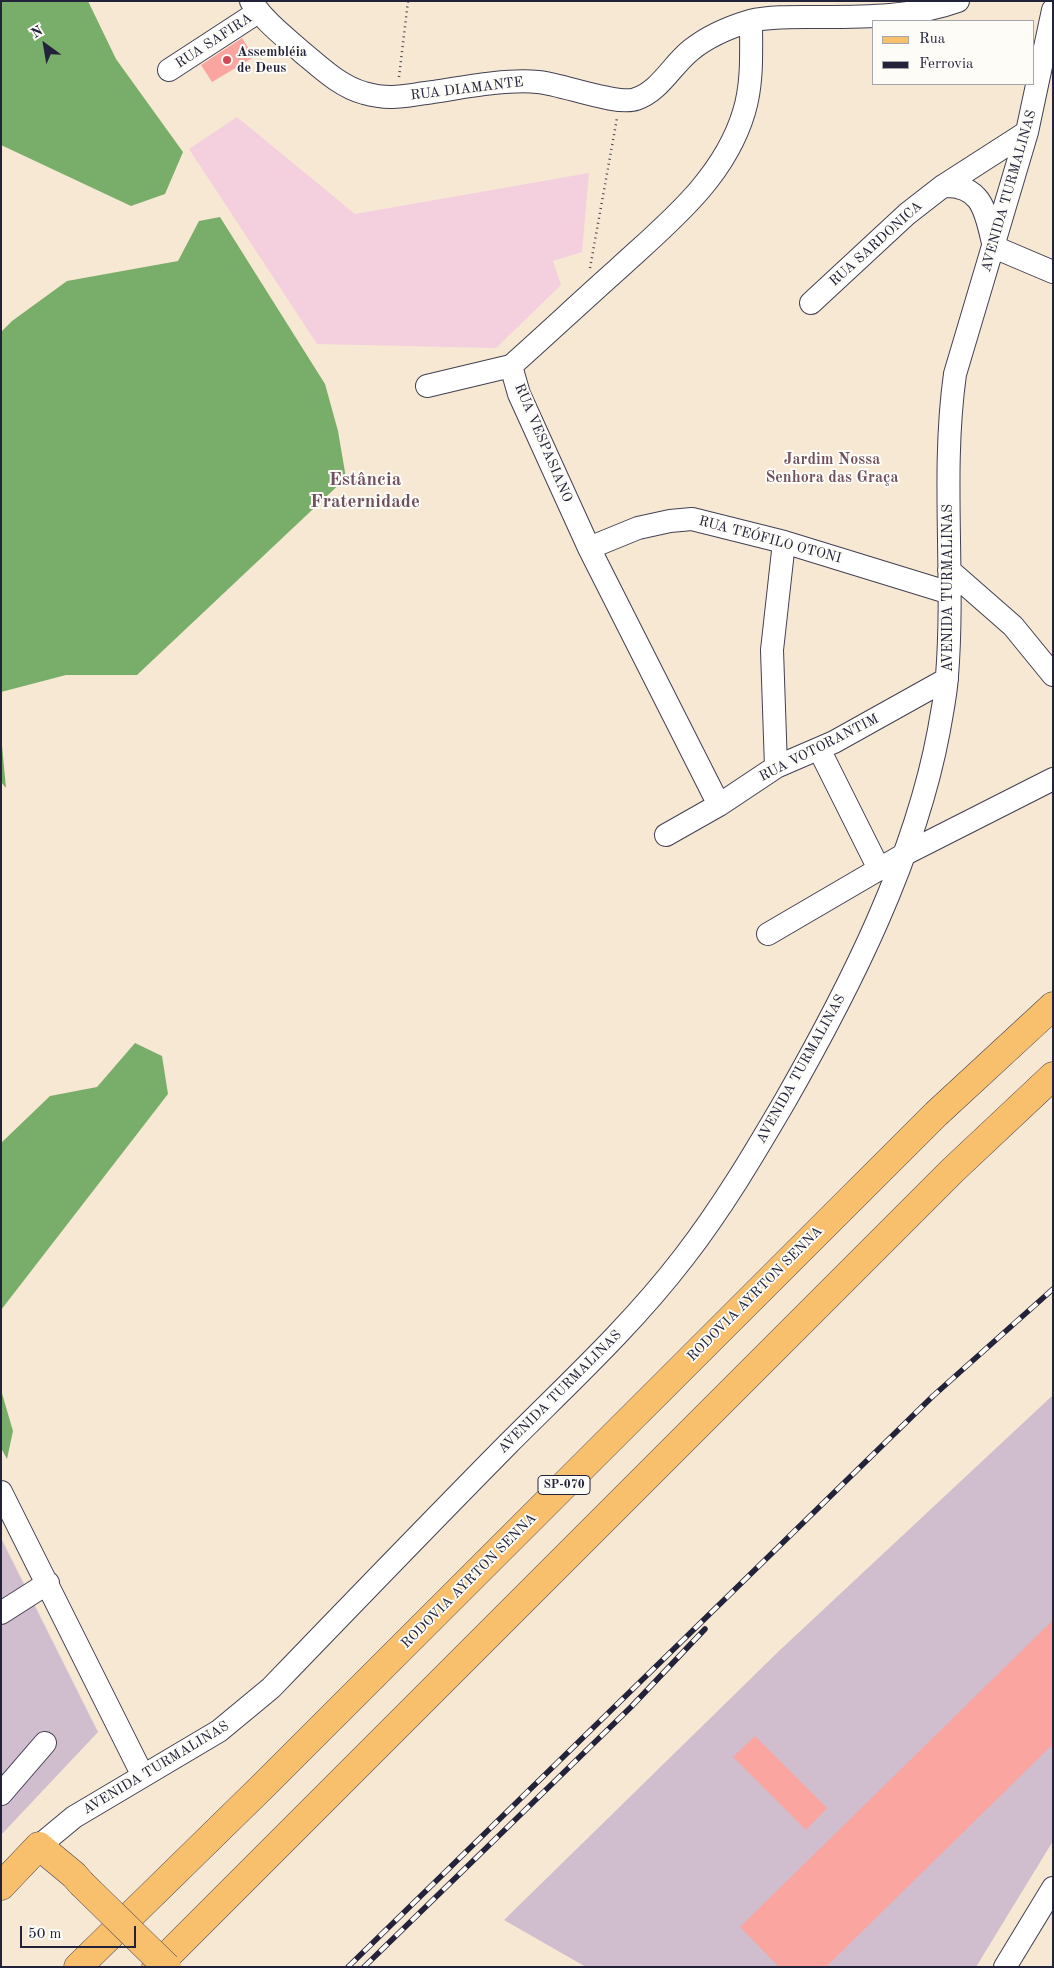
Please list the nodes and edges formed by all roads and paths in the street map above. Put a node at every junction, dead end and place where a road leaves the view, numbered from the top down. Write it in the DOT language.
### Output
graph roads {
  1 [pos="408,1"];
  2 [pos="958,1"];
  3 [pos="254,7"];
  4 [pos="1053,10"];
  5 [pos="751,21"];
  6 [pos="169,70"];
  7 [pos="396,99"];
  8 [pos="620,101"];
  9 [pos="1027,132"];
  10 [pos="943,186"];
  11 [pos="994,248"];
  12 [pos="1053,272"];
  13 [pos="584,299"];
  14 [pos="811,303"];
  15 [pos="512,366"];
  16 [pos="427,386"];
  17 [pos="784,542"];
  18 [pos="589,548"];
  19 [pos="949,570"];
  20 [pos="950,593"];
  21 [pos="1053,675"];
  22 [pos="947,679"];
  23 [pos="818,749"];
  24 [pos="776,768"];
  25 [pos="1053,778"];
  26 [pos="719,805"];
  27 [pos="666,835"];
  28 [pos="906,854"];
  29 [pos="879,869"];
  30 [pos="768,934"];
  31 [pos="1053,1006"];
  32 [pos="1053,1076"];
  33 [pos="1,1492"];
  34 [pos="48,1583"];
  35 [pos="1,1613"];
  36 [pos="45,1743"];
  37 [pos="144,1776"];
  38 [pos="1,1794"];
  39 [pos="38,1846"];
  40 [pos="1,1886"];
  41 [pos="1053,1888"];
  42 [pos="78,1967"];
  43 [pos="156,1967"];
  44 [pos="167,1967"];
  45 [pos="1004,1967"];
  1 -- 7 [label="path"];
  2 -- 5 [label="street, RUA DIAMANTE"];
  3 -- 6 [label="street, RUA SAFIRA"];
  3 -- 7 [label="street, RUA DIAMANTE"];
  4 -- 9 [label="street, AVENIDA TURMALINAS"];
  5 -- 8 [label="street, RUA DIAMANTE"];
  5 -- 13 [label="street, RUA VESPASIANO"];
  7 -- 8 [label="street, RUA DIAMANTE"];
  8 -- 13 [label="path"];
  9 -- 10 [label="street, RUA SARDONICA"];
  9 -- 11 [label="street, AVENIDA TURMALINAS"];
  10 -- 11 [label="street"];
  10 -- 14 [label="street, RUA SARDONICA"];
  11 -- 12 [label="street"];
  11 -- 19 [label="street, AVENIDA TURMALINAS"];
  13 -- 15 [label="street, RUA VESPASIANO"];
  15 -- 16 [label="street"];
  15 -- 18 [label="street, RUA VESPASIANO"];
  17 -- 18 [label="street, RUA TEÓFILO OTONI"];
  17 -- 20 [label="street, RUA TEÓFILO OTONI"];
  17 -- 24 [label="street"];
  18 -- 26 [label="street, RUA VESPASIANO"];
  19 -- 20 [label="street, AVENIDA TURMALINAS"];
  19 -- 21 [label="street"];
  20 -- 22 [label="street, AVENIDA TURMALINAS"];
  22 -- 23 [label="street, RUA VOTORANTIM"];
  22 -- 28 [label="street, AVENIDA TURMALINAS"];
  23 -- 24 [label="street, RUA VOTORANTIM"];
  23 -- 29 [label="street"];
  24 -- 26 [label="street, RUA VOTORANTIM"];
  25 -- 28 [label="street"];
  26 -- 27 [label="street, RUA VOTORANTIM"];
  28 -- 29 [label="street"];
  28 -- 37 [label="street, AVENIDA TURMALINAS"];
  29 -- 30 [label="street"];
  31 -- 42 [label="main road, RODOVIA AYRTON SENNA / SP-070"];
  32 -- 43 [label="main road"];
  33 -- 34 [label="street"];
  34 -- 35 [label="street"];
  34 -- 37 [label="street"];
  36 -- 38 [label="street"];
  37 -- 39 [label="street, AVENIDA TURMALINAS"];
  39 -- 40 [label="main road"];
  39 -- 44 [label="main road, bridge"];
  41 -- 45 [label="street"];
}
